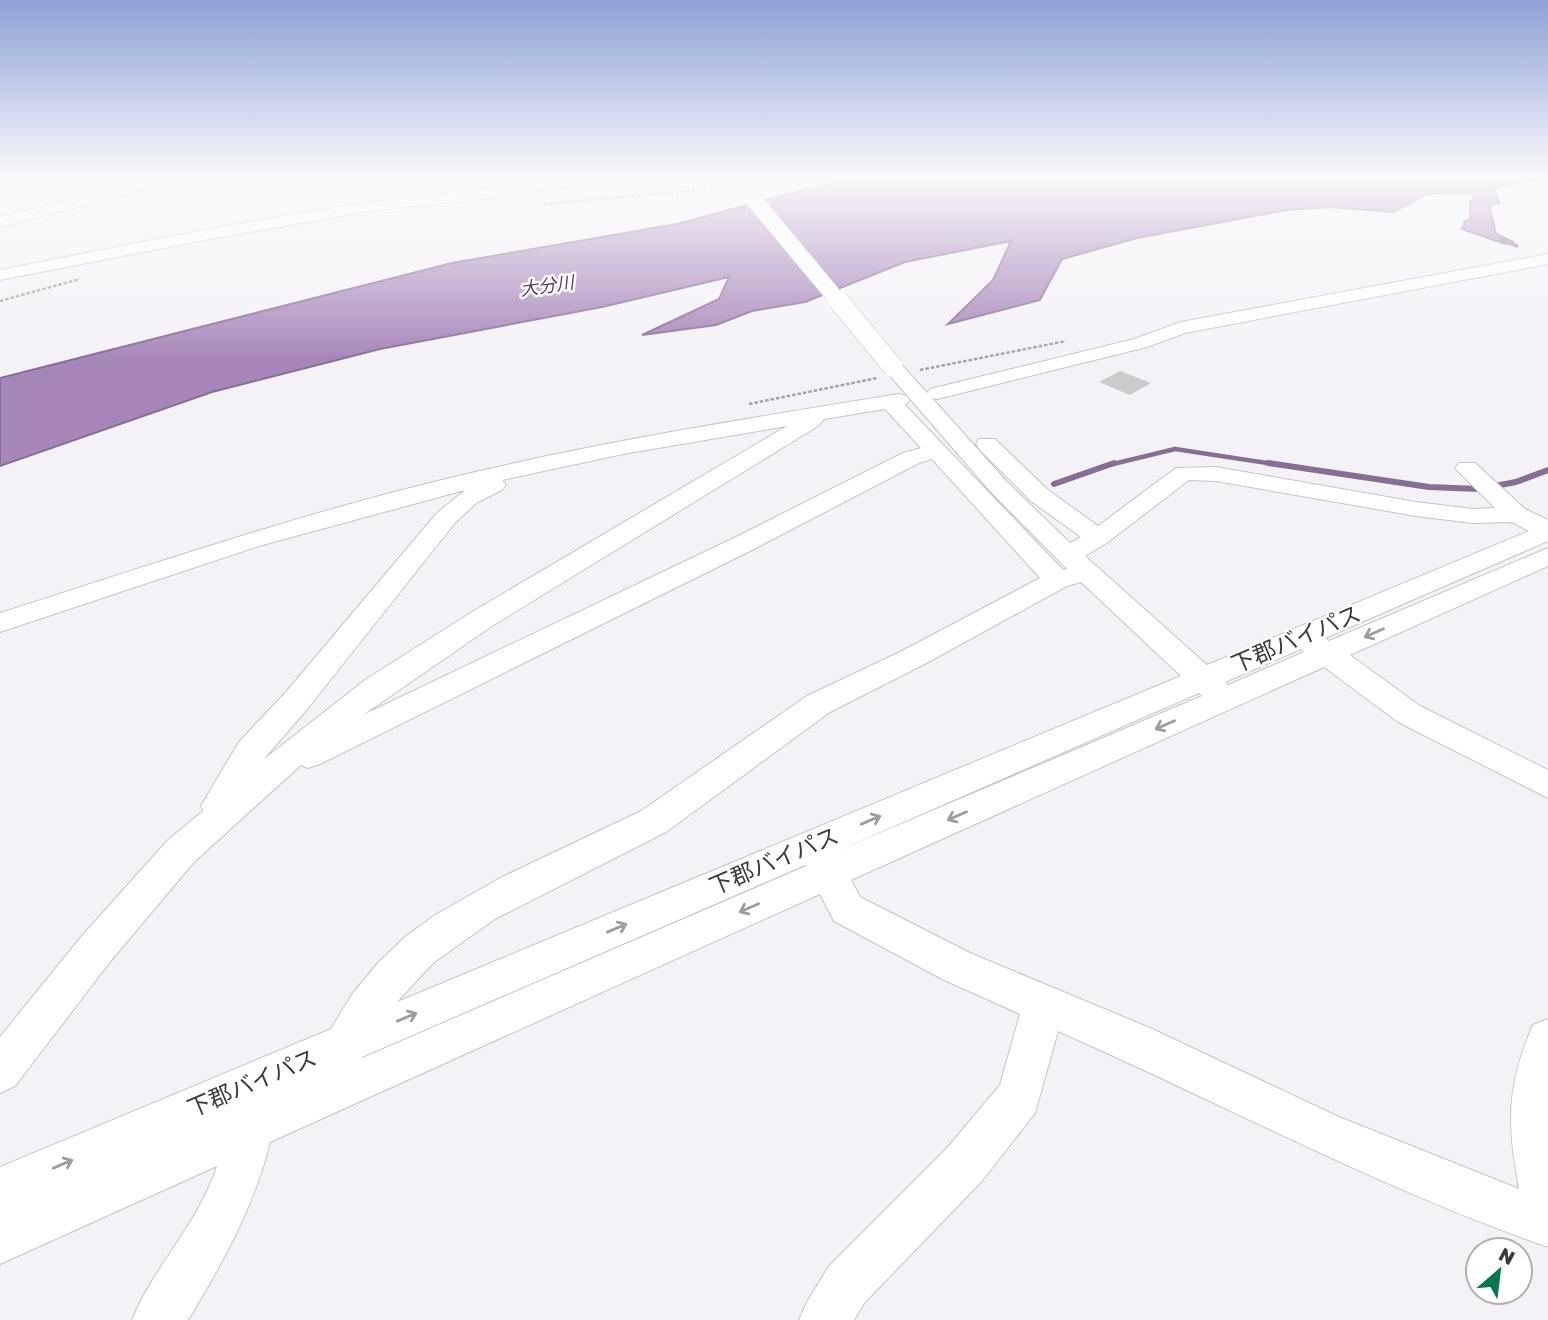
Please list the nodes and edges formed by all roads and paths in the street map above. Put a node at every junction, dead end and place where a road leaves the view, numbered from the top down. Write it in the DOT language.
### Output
graph roads {
  1 [pos="186,239"];
  2 [pos="781,239"];
  3 [pos="1548,259"];
  4 [pos="0,275"];
  5 [pos="88,276"];
  6 [pos="45,283"];
  7 [pos="0,290"];
  8 [pos="0,301"];
  9 [pos="819,412"];
  10 [pos="936,451"];
  11 [pos="551,461"];
  12 [pos="1474,475"];
  13 [pos="1513,512"];
  14 [pos="1548,531"];
  15 [pos="1099,537"];
  16 [pos="1548,556"];
  17 [pos="1071,569"];
  18 [pos="0,622"];
  19 [pos="1314,645"];
  20 [pos="1214,689"];
  21 [pos="267,775"];
  22 [pos="1548,785"];
  23 [pos="202,833"];
  24 [pos="820,859"];
  25 [pos="1044,1004"];
  26 [pos="1548,1040"];
  27 [pos="346,1043"];
  28 [pos="0,1071"];
  29 [pos="256,1082"];
  30 [pos="250,1128"];
  31 [pos="0,1191"];
  32 [pos="1548,1213"];
  33 [pos="1548,1223"];
  34 [pos="0,1239"];
  35 [pos="158,1320"];
  36 [pos="825,1320"];
  1 -- 4 [label="street"];
  2 -- 17 [label="street, bridge"];
  3 -- 15 [label="street"];
  5 -- 8 [label="path"];
  6 -- 7 [label="street"];
  9 -- 10 [label="street"];
  9 -- 11 [label="street"];
  9 -- 21 [label="street"];
  10 -- 17 [label="street"];
  10 -- 21 [label="street"];
  11 -- 18 [label="street"];
  11 -- 23 [label="street"];
  12 -- 13 [label="street"];
  13 -- 14 [label="street"];
  13 -- 15 [label="street"];
  14 -- 19 [label="street, 下郡バイパス"];
  15 -- 17 [label="street"];
  16 -- 19 [label="street, one-way"];
  17 -- 20 [label="street"];
  17 -- 27 [label="street"];
  19 -- 20 [label="street"];
  19 -- 22 [label="street"];
  20 -- 24 [label="street"];
  21 -- 23 [label="street"];
  23 -- 28 [label="street"];
  24 -- 25 [label="street"];
  27 -- 24 [label="street, 下郡バイパス, one-way"];
  24 -- 30 [label="street, one-way"];
  25 -- 33 [label="street"];
  25 -- 36 [label="street"];
  26 -- 32 [label="street"];
  27 -- 29 [label="street, 下郡バイパス"];
  29 -- 30 [label="street"];
  31 -- 29 [label="street, 下郡バイパス, one-way"];
  30 -- 34 [label="street"];
  30 -- 35 [label="street"];
}
